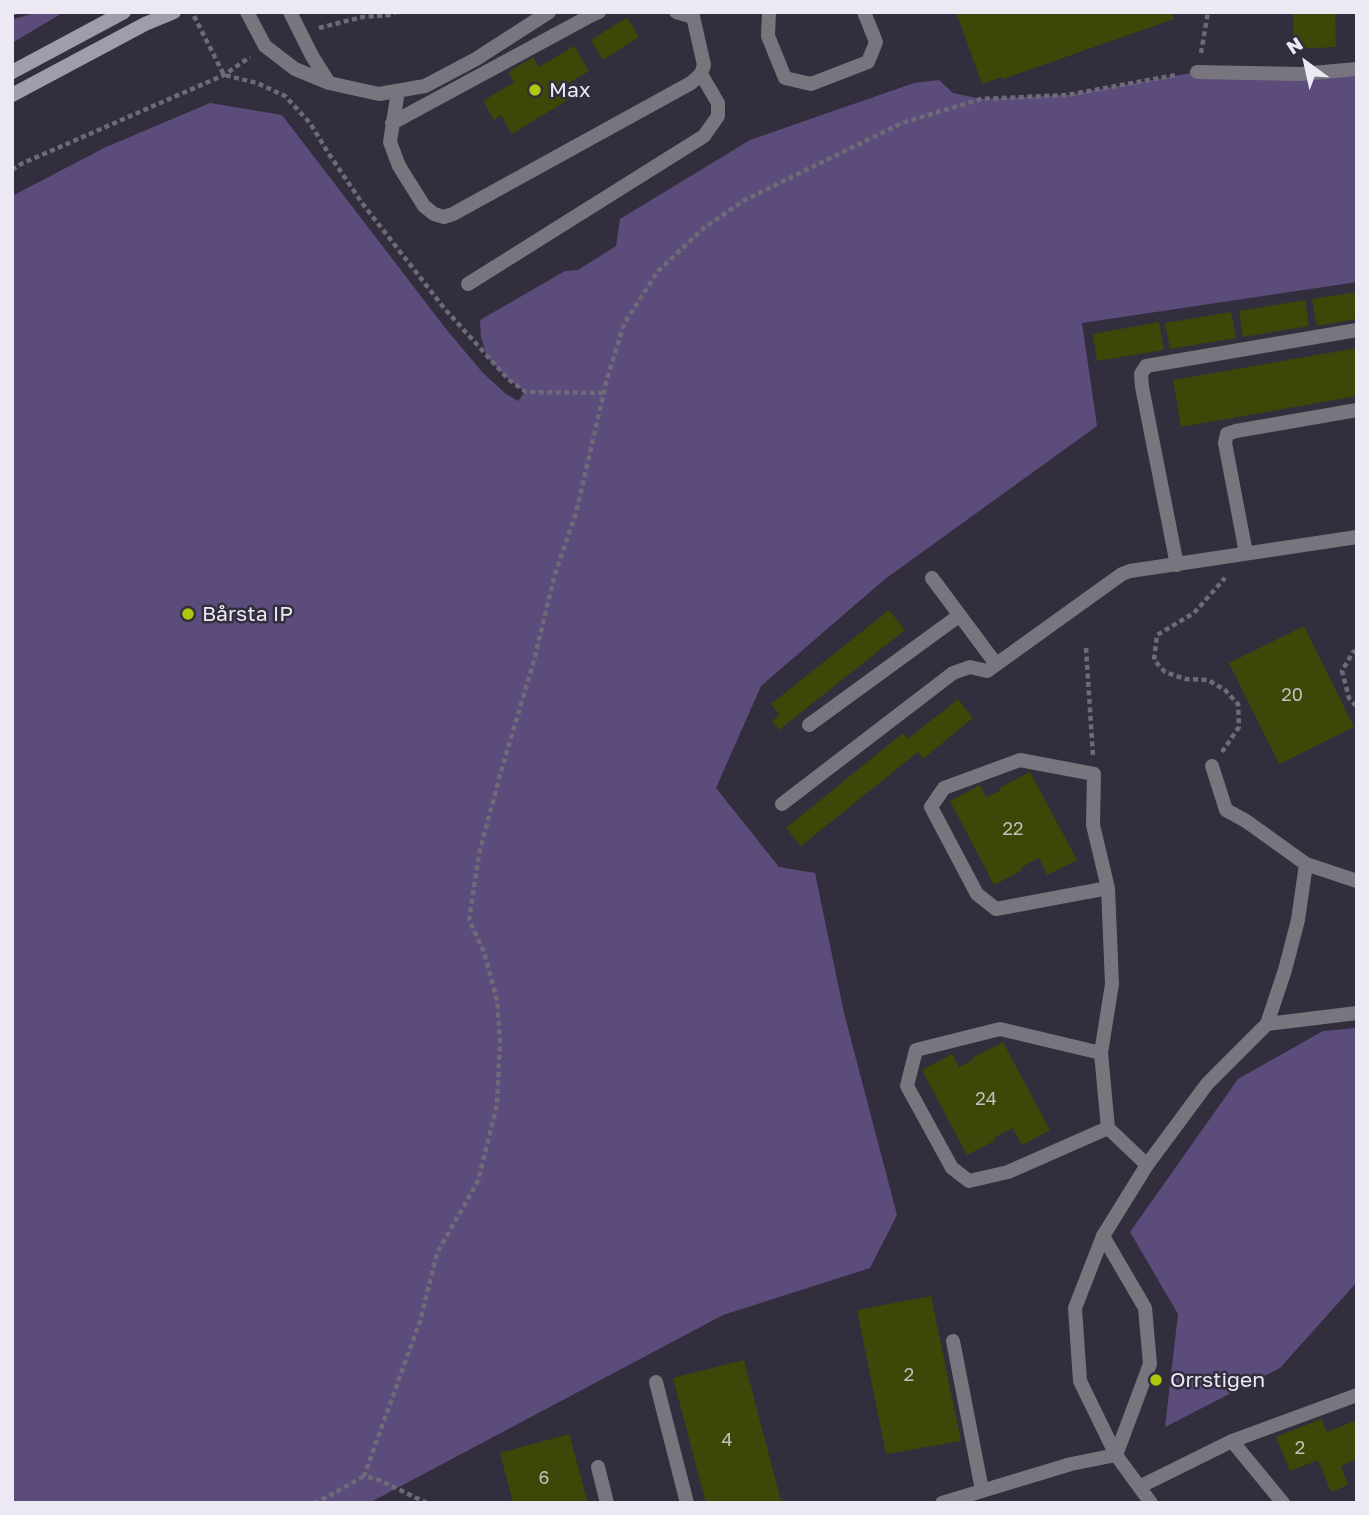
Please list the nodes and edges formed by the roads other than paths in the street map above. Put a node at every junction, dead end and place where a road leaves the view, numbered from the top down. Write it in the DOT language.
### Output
graph roads {
  1 [pos="124,12"];
  2 [pos="174,12"];
  3 [pos="247,12"];
  4 [pos="290,12"];
  5 [pos="548,12"];
  6 [pos="599,12"];
  7 [pos="676,12"];
  8 [pos="769,12"];
  9 [pos="864,12"];
  10 [pos="693,15"];
  11 [pos="1357,69"];
  12 [pos="12,72"];
  13 [pos="1197,72"];
  14 [pos="701,74"];
  15 [pos="329,83"];
  16 [pos="398,91"];
  17 [pos="12,95"];
  18 [pos="392,123"];
  19 [pos="468,284"];
  20 [pos="1357,330"];
  21 [pos="1357,410"];
  22 [pos="1357,537"];
  23 [pos="1246,553"];
  24 [pos="1177,565"];
  25 [pos="932,578"];
  26 [pos="960,615"];
  27 [pos="996,664"];
  28 [pos="808,725"];
  29 [pos="1212,766"];
  30 [pos="782,804"];
  31 [pos="1306,864"];
  32 [pos="1357,881"];
  33 [pos="1108,888"];
  34 [pos="1357,1013"];
  35 [pos="1267,1024"];
  36 [pos="1101,1053"];
  37 [pos="1108,1128"];
  38 [pos="1147,1165"];
  39 [pos="1103,1236"];
  40 [pos="953,1341"];
  41 [pos="656,1382"];
  42 [pos="1357,1395"];
  43 [pos="1232,1441"];
  44 [pos="1116,1455"];
  45 [pos="598,1467"];
  46 [pos="1139,1487"];
  47 [pos="982,1490"];
  48 [pos="607,1503"];
  49 [pos="687,1503"];
  50 [pos="942,1503"];
  51 [pos="1151,1503"];
  52 [pos="1283,1503"];
  1 -- 12 [label="main road"];
  2 -- 17 [label="main road"];
  3 -- 15 [label="street"];
  4 -- 15 [label="street"];
  5 -- 16 [label="street"];
  6 -- 18 [label="street"];
  7 -- 10 [label="street"];
  8 -- 9 [label="street"];
  10 -- 14 [label="street"];
  11 -- 13 [label="street"];
  14 -- 18 [label="street"];
  14 -- 19 [label="street"];
  15 -- 16 [label="street"];
  16 -- 18 [label="street"];
  20 -- 24 [label="street"];
  21 -- 23 [label="street"];
  22 -- 23 [label="street"];
  23 -- 24 [label="street"];
  24 -- 27 [label="street"];
  25 -- 26 [label="street"];
  26 -- 27 [label="street"];
  26 -- 28 [label="street"];
  27 -- 30 [label="street"];
  29 -- 31 [label="street"];
  31 -- 32 [label="street"];
  31 -- 35 [label="street"];
  33 -- 33 [label="street"];
  33 -- 36 [label="street"];
  34 -- 35 [label="street"];
  35 -- 38 [label="street"];
  36 -- 37 [label="street"];
  36 -- 37 [label="street"];
  37 -- 38 [label="street"];
  38 -- 39 [label="street"];
  39 -- 44 [label="street"];
  39 -- 44 [label="street"];
  40 -- 47 [label="street"];
  41 -- 49 [label="street"];
  42 -- 43 [label="street"];
  43 -- 46 [label="street"];
  43 -- 52 [label="street"];
  44 -- 46 [label="street"];
  44 -- 47 [label="street"];
  45 -- 48 [label="street"];
  46 -- 51 [label="street"];
  47 -- 50 [label="street"];
}
